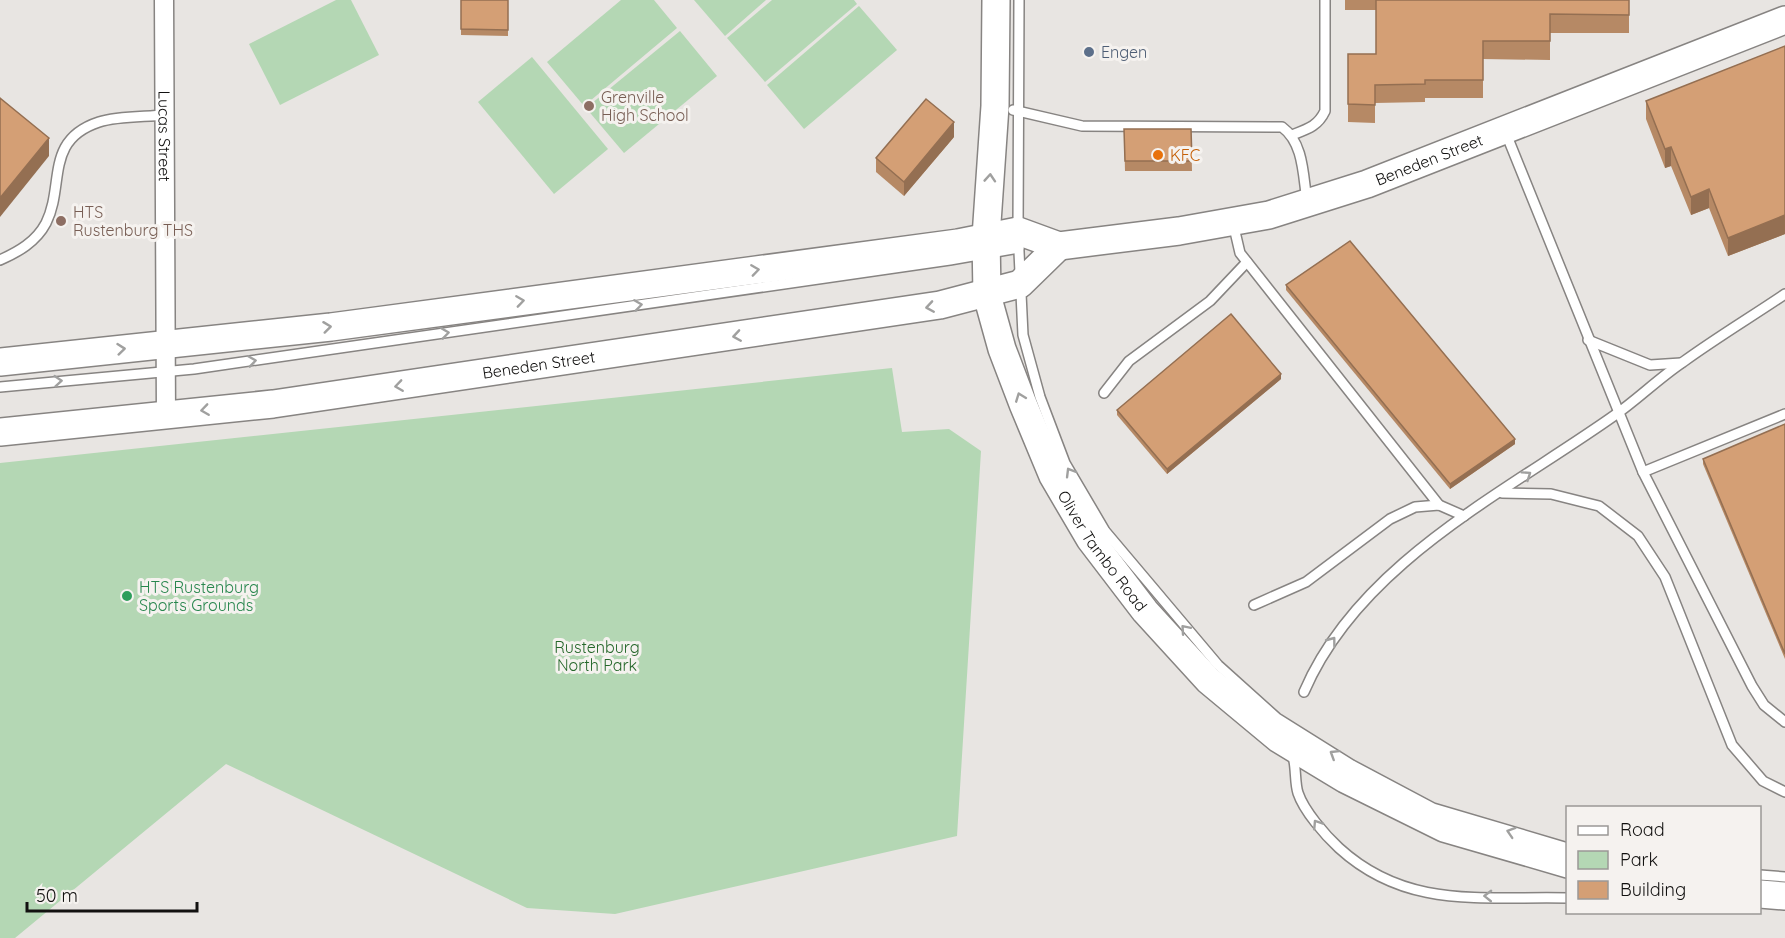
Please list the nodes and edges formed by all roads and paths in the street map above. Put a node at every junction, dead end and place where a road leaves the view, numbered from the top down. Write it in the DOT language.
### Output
graph roads {
  1 [pos="164,0"];
  2 [pos="996,0"];
  3 [pos="1018,0"];
  4 [pos="1324,0"];
  5 [pos="1785,20"];
  6 [pos="1006,108"];
  7 [pos="164,115"];
  8 [pos="1505,131"];
  9 [pos="1292,135"];
  10 [pos="1308,204"];
  11 [pos="1232,222"];
  12 [pos="1018,239"];
  13 [pos="985,244"];
  14 [pos="1059,246"];
  15 [pos="0,260"];
  16 [pos="1247,262"];
  17 [pos="1020,284"];
  18 [pos="1785,294"];
  19 [pos="987,295"];
  20 [pos="1588,340"];
  21 [pos="165,358"];
  22 [pos="0,362"];
  23 [pos="1681,363"];
  24 [pos="0,387"];
  25 [pos="1104,393"];
  26 [pos="1617,414"];
  27 [pos="1785,414"];
  28 [pos="166,416"];
  29 [pos="0,432"];
  30 [pos="1643,472"];
  31 [pos="1502,493"];
  32 [pos="1439,505"];
  33 [pos="1464,516"];
  34 [pos="1254,604"];
  35 [pos="1304,692"];
  36 [pos="1785,722"];
  37 [pos="1294,761"];
  38 [pos="1785,792"];
  39 [pos="1566,848"];
  40 [pos="1566,863"];
  41 [pos="1761,875"];
  42 [pos="1785,877"];
  43 [pos="1761,894"];
  44 [pos="1785,896"];
  45 [pos="1566,898"];
  46 [pos="1761,902"];
  47 [pos="1785,903"];
  1 -- 7 [label="street, Lucas Street"];
  2 -- 6 [label="main road, Oliver Tambo Road"];
  3 -- 6 [label="lane"];
  4 -- 9 [label="lane"];
  5 -- 8 [label="main road, Beneden Street"];
  6 -- 9 [label="lane"];
  6 -- 12 [label="lane"];
  13 -- 6 [label="main road, Oliver Tambo Road, one-way"];
  7 -- 15 [label="lane"];
  7 -- 21 [label="street, Lucas Street"];
  8 -- 10 [label="main road, Beneden Street"];
  8 -- 20 [label="lane"];
  9 -- 10 [label="lane"];
  10 -- 11 [label="main road, Beneden Street"];
  11 -- 14 [label="main road, Beneden Street"];
  11 -- 16 [label="lane"];
  12 -- 13 [label="main road"];
  12 -- 14 [label="main road, Beneden Street"];
  12 -- 17 [label="lane"];
  13 -- 19 [label="main road, Oliver Tambo Road"];
  21 -- 13 [label="main road, one-way"];
  14 -- 17 [label="main road, Beneden Street"];
  16 -- 25 [label="lane"];
  16 -- 32 [label="lane"];
  17 -- 19 [label="main road, Beneden Street"];
  39 -- 17 [label="lane, one-way"];
  18 -- 23 [label="lane"];
  19 -- 28 [label="main road, Beneden Street, one-way"];
  40 -- 19 [label="main road, Oliver Tambo Road, one-way"];
  20 -- 23 [label="lane"];
  20 -- 26 [label="lane"];
  22 -- 21 [label="main road, one-way"];
  24 -- 21 [label="lane, one-way"];
  21 -- 28 [label="street, Lucas Street"];
  23 -- 26 [label="lane"];
  26 -- 30 [label="lane"];
  31 -- 26 [label="lane, one-way"];
  27 -- 30 [label="lane"];
  28 -- 29 [label="main road, Beneden Street"];
  30 -- 36 [label="lane"];
  31 -- 33 [label="lane"];
  31 -- 38 [label="lane"];
  32 -- 33 [label="lane"];
  32 -- 34 [label="lane"];
  35 -- 33 [label="lane, one-way"];
  45 -- 37 [label="lane, one-way"];
  41 -- 42 [label="lane"];
  43 -- 44 [label="main road"];
  46 -- 47 [label="lane"];
}
